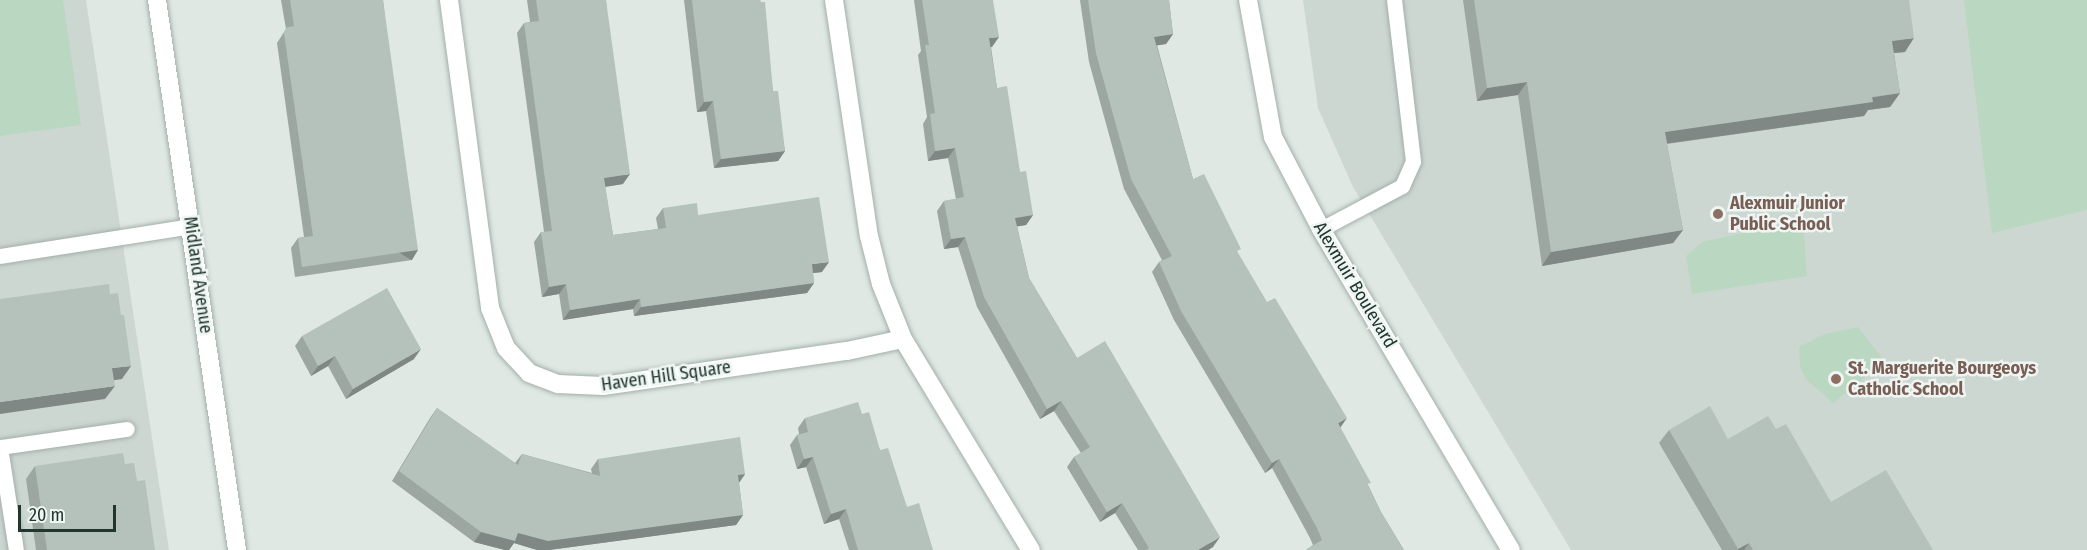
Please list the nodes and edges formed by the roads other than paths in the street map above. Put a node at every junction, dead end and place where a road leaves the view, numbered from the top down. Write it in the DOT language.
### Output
graph roads {
  1 [pos="157,0"];
  2 [pos="449,0"];
  3 [pos="834,0"];
  4 [pos="1248,0"];
  5 [pos="1394,0"];
  6 [pos="191,226"];
  7 [pos="1321,229"];
  8 [pos="0,256"];
  9 [pos="903,339"];
  10 [pos="127,429"];
  11 [pos="0,447"];
  12 [pos="16,550"];
  13 [pos="237,550"];
  14 [pos="1031,550"];
  15 [pos="1511,550"];
  1 -- 6 [label="street, Midland Avenue"];
  2 -- 9 [label="street, Haven Hill Square"];
  3 -- 9 [label="street"];
  4 -- 7 [label="street, Alexmuir Boulevard"];
  5 -- 7 [label="lane"];
  6 -- 8 [label="lane"];
  6 -- 13 [label="street, Midland Avenue"];
  7 -- 15 [label="street, Alexmuir Boulevard"];
  9 -- 14 [label="street"];
  10 -- 11 [label="lane"];
  11 -- 12 [label="lane"];
}
